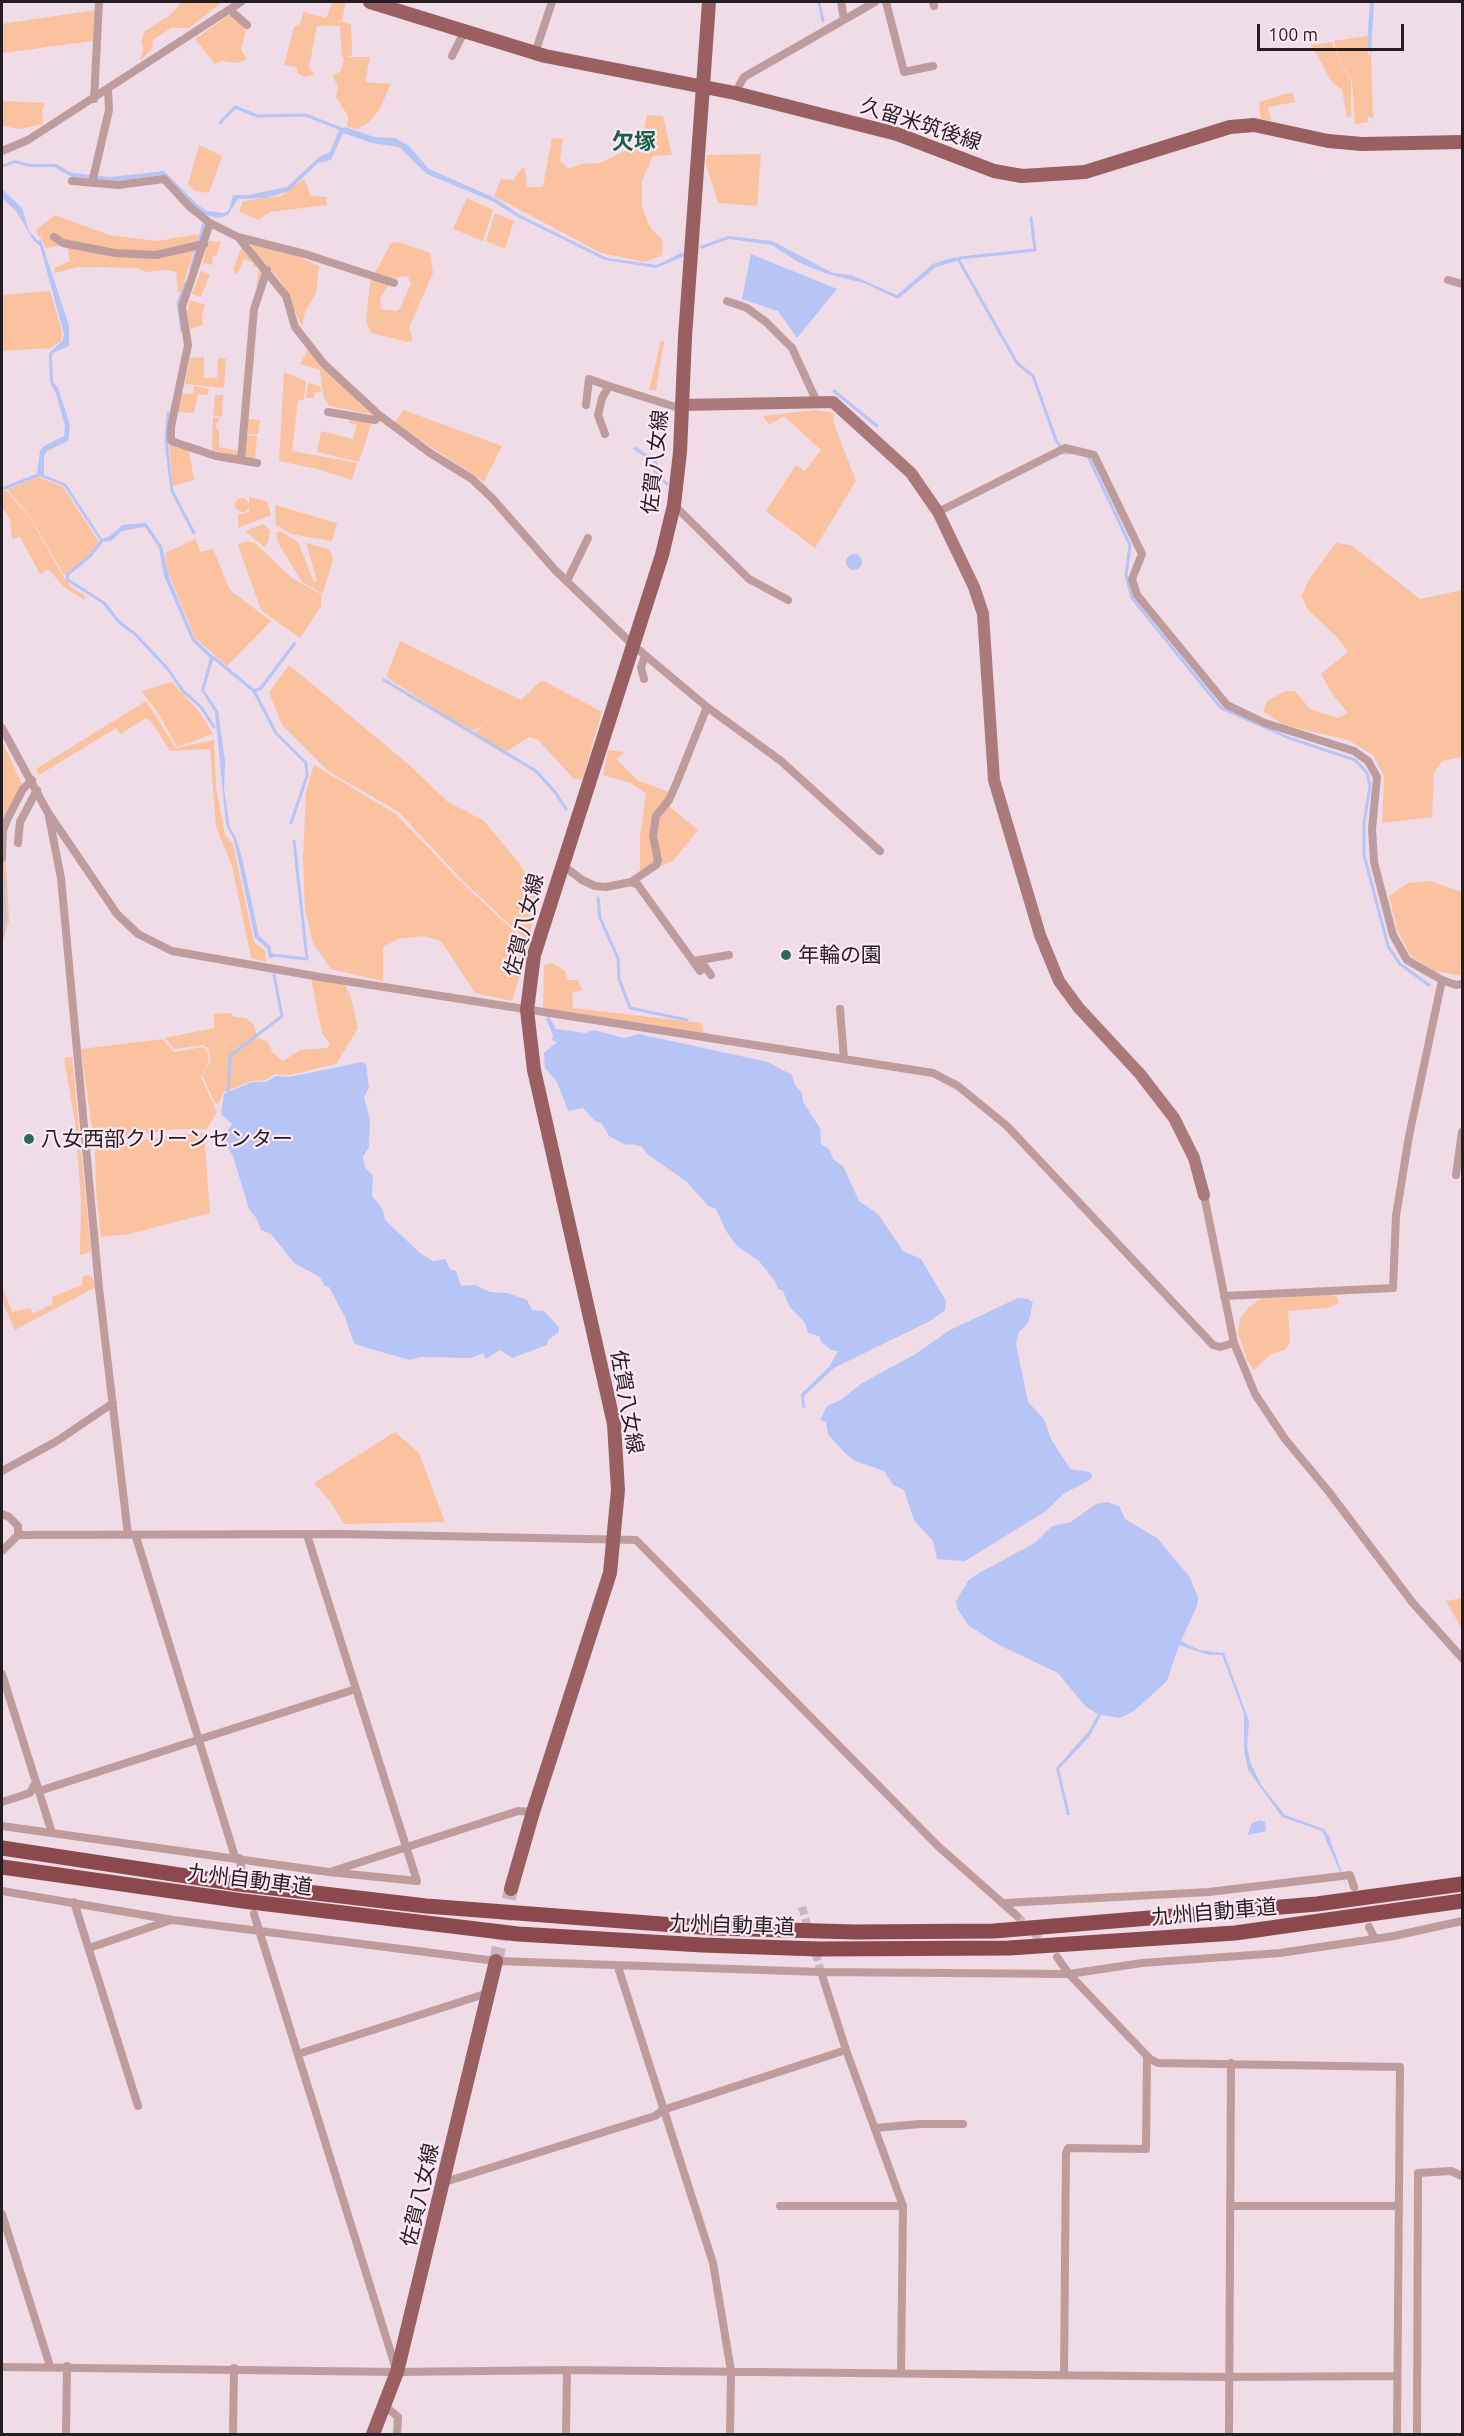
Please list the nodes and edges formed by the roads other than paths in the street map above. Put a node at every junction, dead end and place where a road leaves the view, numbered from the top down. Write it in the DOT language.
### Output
graph roads {
  1 [pos="99,2"];
  2 [pos="241,2"];
  3 [pos="370,2"];
  4 [pos="552,2"];
  5 [pos="709,2"];
  6 [pos="841,2"];
  7 [pos="875,2"];
  8 [pos="886,2"];
  9 [pos="230,10"];
  10 [pos="844,19"];
  11 [pos="247,25"];
  12 [pos="465,30"];
  13 [pos="536,53"];
  14 [pos="452,56"];
  15 [pos="933,66"];
  16 [pos="704,88"];
  17 [pos="108,89"];
  18 [pos="735,93"];
  19 [pos="94,99"];
  20 [pos="1462,142"];
  21 [pos="2,151"];
  22 [pos="72,181"];
  23 [pos="92,183"];
  24 [pos="210,223"];
  25 [pos="54,237"];
  26 [pos="238,237"];
  27 [pos="204,244"];
  28 [pos="267,270"];
  29 [pos="1448,280"];
  30 [pos="394,283"];
  31 [pos="1462,284"];
  32 [pos="727,301"];
  33 [pos="609,386"];
  34 [pos="817,402"];
  35 [pos="586,405"];
  36 [pos="682,407"];
  37 [pos="328,412"];
  38 [pos="379,414"];
  39 [pos="605,434"];
  40 [pos="241,460"];
  41 [pos="257,463"];
  42 [pos="674,505"];
  43 [pos="938,512"];
  44 [pos="588,538"];
  45 [pos="567,581"];
  46 [pos="788,600"];
  47 [pos="633,645"];
  48 [pos="645,655"];
  49 [pos="644,680"];
  50 [pos="707,706"];
  51 [pos="2,728"];
  52 [pos="32,780"];
  53 [pos="37,789"];
  54 [pos="47,811"];
  55 [pos="18,843"];
  56 [pos="880,850"];
  57 [pos="2,858"];
  58 [pos="569,870"];
  59 [pos="631,882"];
  60 [pos="729,955"];
  61 [pos="697,961"];
  62 [pos="700,971"];
  63 [pos="711,975"];
  64 [pos="1442,980"];
  65 [pos="1462,984"];
  66 [pos="840,1009"];
  67 [pos="527,1010"];
  68 [pos="844,1059"];
  69 [pos="1462,1132"];
  70 [pos="1456,1175"];
  71 [pos="1204,1195"];
  72 [pos="1224,1296"];
  73 [pos="1234,1343"];
  74 [pos="113,1403"];
  75 [pos="2,1471"];
  76 [pos="2,1514"];
  77 [pos="18,1535"];
  78 [pos="307,1535"];
  79 [pos="132,1536"];
  80 [pos="614,1539"];
  81 [pos="2,1551"];
  82 [pos="1462,1658"];
  83 [pos="2,1674"];
  84 [pos="356,1689"];
  85 [pos="197,1739"];
  86 [pos="38,1786"];
  87 [pos="2,1802"];
  88 [pos="533,1812"];
  89 [pos="2,1826"];
  90 [pos="52,1833"];
  91 [pos="406,1846"];
  92 [pos="2,1848"];
  93 [pos="237,1858"];
  94 [pos="2,1867"];
  95 [pos="242,1871"];
  96 [pos="329,1872"];
  97 [pos="1462,1884"];
  98 [pos="1354,1887"];
  99 [pos="511,1889"];
  100 [pos="2,1891"];
  101 [pos="74,1902"];
  102 [pos="1462,1902"];
  103 [pos="1005,1904"];
  104 [pos="254,1914"];
  105 [pos="1017,1916"];
  106 [pos="173,1920"];
  107 [pos="1462,1921"];
  108 [pos="1369,1927"];
  109 [pos="258,1930"];
  110 [pos="1375,1939"];
  111 [pos="89,1948"];
  112 [pos="1057,1957"];
  113 [pos="496,1961"];
  114 [pos="618,1967"];
  115 [pos="821,1972"];
  116 [pos="1068,1974"];
  117 [pos="488,1993"];
  118 [pos="846,2050"];
  119 [pos="298,2054"];
  120 [pos="1147,2056"];
  121 [pos="1231,2062"];
  122 [pos="138,2106"];
  123 [pos="663,2110"];
  124 [pos="963,2124"];
  125 [pos="875,2128"];
  126 [pos="1462,2175"];
  127 [pos="445,2181"];
  128 [pos="780,2206"];
  129 [pos="903,2206"];
  130 [pos="1230,2206"];
  131 [pos="1399,2206"];
  132 [pos="2,2214"];
  133 [pos="50,2366"];
  134 [pos="2,2367"];
  135 [pos="68,2367"];
  136 [pos="234,2368"];
  137 [pos="567,2370"];
  138 [pos="731,2371"];
  139 [pos="397,2372"];
  140 [pos="901,2373"];
  141 [pos="1064,2374"];
  142 [pos="1397,2376"];
  143 [pos="1228,2377"];
  144 [pos="384,2405"];
  145 [pos="66,2434"];
  146 [pos="233,2434"];
  147 [pos="373,2434"];
  148 [pos="397,2434"];
  149 [pos="566,2434"];
  150 [pos="730,2434"];
  151 [pos="1229,2434"];
  152 [pos="1397,2434"];
  153 [pos="1417,2434"];
  1 -- 19 [label="street"];
  2 -- 9 [label="street"];
  3 -- 12 [label="main road, 久留米筑後線"];
  4 -- 13 [label="street"];
  5 -- 16 [label="main road, 佐賀八女線"];
  6 -- 10 [label="street"];
  7 -- 10 [label="street"];
  8 -- 15 [label="street"];
  9 -- 11 [label="street"];
  9 -- 17 [label="street"];
  10 -- 18 [label="street"];
  12 -- 13 [label="main road, 久留米筑後線"];
  12 -- 14 [label="street"];
  13 -- 16 [label="main road, 久留米筑後線"];
  16 -- 18 [label="main road, 久留米筑後線"];
  16 -- 36 [label="main road, 佐賀八女線"];
  17 -- 19 [label="street"];
  17 -- 23 [label="street"];
  18 -- 20 [label="main road, 久留米筑後線"];
  19 -- 21 [label="street"];
  22 -- 23 [label="street"];
  23 -- 24 [label="street"];
  24 -- 26 [label="street"];
  24 -- 27 [label="street"];
  25 -- 27 [label="street"];
  26 -- 28 [label="street"];
  26 -- 30 [label="street"];
  27 -- 40 [label="street"];
  28 -- 38 [label="street"];
  28 -- 40 [label="street"];
  29 -- 31 [label="street"];
  32 -- 34 [label="street"];
  33 -- 35 [label="street"];
  33 -- 36 [label="street"];
  33 -- 39 [label="street"];
  34 -- 36 [label="street"];
  34 -- 43 [label="street"];
  36 -- 42 [label="main road, 佐賀八女線"];
  37 -- 38 [label="street"];
  38 -- 45 [label="street"];
  40 -- 41 [label="street"];
  42 -- 46 [label="street"];
  42 -- 47 [label="main road, 佐賀八女線"];
  43 -- 64 [label="street"];
  43 -- 71 [label="street"];
  44 -- 45 [label="street"];
  45 -- 47 [label="street"];
  47 -- 48 [label="street"];
  47 -- 67 [label="main road, 佐賀八女線"];
  48 -- 49 [label="street"];
  48 -- 50 [label="street"];
  50 -- 56 [label="street"];
  50 -- 59 [label="street"];
  51 -- 52 [label="street"];
  52 -- 53 [label="street"];
  52 -- 57 [label="street"];
  53 -- 54 [label="street"];
  53 -- 55 [label="street"];
  54 -- 67 [label="street"];
  54 -- 74 [label="street"];
  58 -- 59 [label="street"];
  59 -- 61 [label="street"];
  60 -- 61 [label="street"];
  61 -- 62 [label="street"];
  61 -- 63 [label="street"];
  64 -- 65 [label="street"];
  64 -- 72 [label="street"];
  66 -- 68 [label="street"];
  67 -- 68 [label="street"];
  67 -- 80 [label="main road, 佐賀八女線"];
  68 -- 73 [label="street"];
  69 -- 70 [label="street"];
  71 -- 72 [label="street"];
  72 -- 73 [label="street"];
  73 -- 82 [label="street"];
  74 -- 75 [label="street"];
  74 -- 79 [label="street"];
  76 -- 77 [label="street"];
  77 -- 79 [label="street"];
  77 -- 81 [label="street"];
  78 -- 79 [label="street"];
  78 -- 80 [label="street"];
  78 -- 84 [label="street"];
  79 -- 85 [label="street"];
  80 -- 88 [label="main road, 佐賀八女線"];
  80 -- 103 [label="street"];
  83 -- 86 [label="street"];
  84 -- 85 [label="street"];
  84 -- 91 [label="street"];
  85 -- 86 [label="street"];
  85 -- 93 [label="street"];
  86 -- 87 [label="street"];
  86 -- 90 [label="street"];
  88 -- 91 [label="street"];
  88 -- 99 [label="main road, 佐賀八女線"];
  89 -- 90 [label="street"];
  90 -- 93 [label="street"];
  91 -- 96 [label="street"];
  91 -- 96 [label="street"];
  92 -- 97 [label="highway, 九州自動車道"];
  93 -- 95 [label="street"];
  93 -- 96 [label="street"];
  94 -- 102 [label="highway, 九州自動車道"];
  98 -- 103 [label="street"];
  100 -- 101 [label="street"];
  101 -- 106 [label="street"];
  101 -- 111 [label="street"];
  103 -- 105 [label="street"];
  104 -- 109 [label="street"];
  106 -- 109 [label="street"];
  106 -- 111 [label="street"];
  107 -- 110 [label="street"];
  108 -- 110 [label="street"];
  109 -- 113 [label="street"];
  109 -- 119 [label="street"];
  110 -- 116 [label="street"];
  111 -- 122 [label="street"];
  112 -- 116 [label="street"];
  113 -- 114 [label="street"];
  113 -- 117 [label="main road, 佐賀八女線"];
  114 -- 115 [label="street"];
  114 -- 123 [label="street"];
  115 -- 116 [label="street"];
  115 -- 118 [label="street"];
  116 -- 120 [label="street"];
  117 -- 119 [label="street"];
  117 -- 127 [label="main road, 佐賀八女線"];
  118 -- 123 [label="street"];
  118 -- 125 [label="street"];
  119 -- 139 [label="street"];
  120 -- 121 [label="street"];
  120 -- 141 [label="street"];
  121 -- 130 [label="street"];
  121 -- 131 [label="street"];
  123 -- 127 [label="street"];
  123 -- 138 [label="street"];
  124 -- 125 [label="street"];
  125 -- 129 [label="street"];
  126 -- 153 [label="street"];
  127 -- 139 [label="main road, 佐賀八女線"];
  128 -- 129 [label="street"];
  129 -- 140 [label="street"];
  130 -- 131 [label="street"];
  130 -- 143 [label="street"];
  131 -- 142 [label="street"];
  132 -- 133 [label="street"];
  133 -- 134 [label="street"];
  133 -- 135 [label="street"];
  135 -- 136 [label="street"];
  135 -- 145 [label="street"];
  136 -- 139 [label="street"];
  136 -- 146 [label="street"];
  137 -- 138 [label="street"];
  137 -- 139 [label="street"];
  137 -- 149 [label="street"];
  138 -- 140 [label="street"];
  138 -- 150 [label="street"];
  139 -- 144 [label="main road, 佐賀八女線"];
  140 -- 141 [label="street"];
  141 -- 143 [label="street"];
  142 -- 143 [label="street"];
  142 -- 152 [label="street"];
  143 -- 151 [label="street"];
  144 -- 147 [label="main road, 佐賀八女線"];
  144 -- 148 [label="street"];
}
